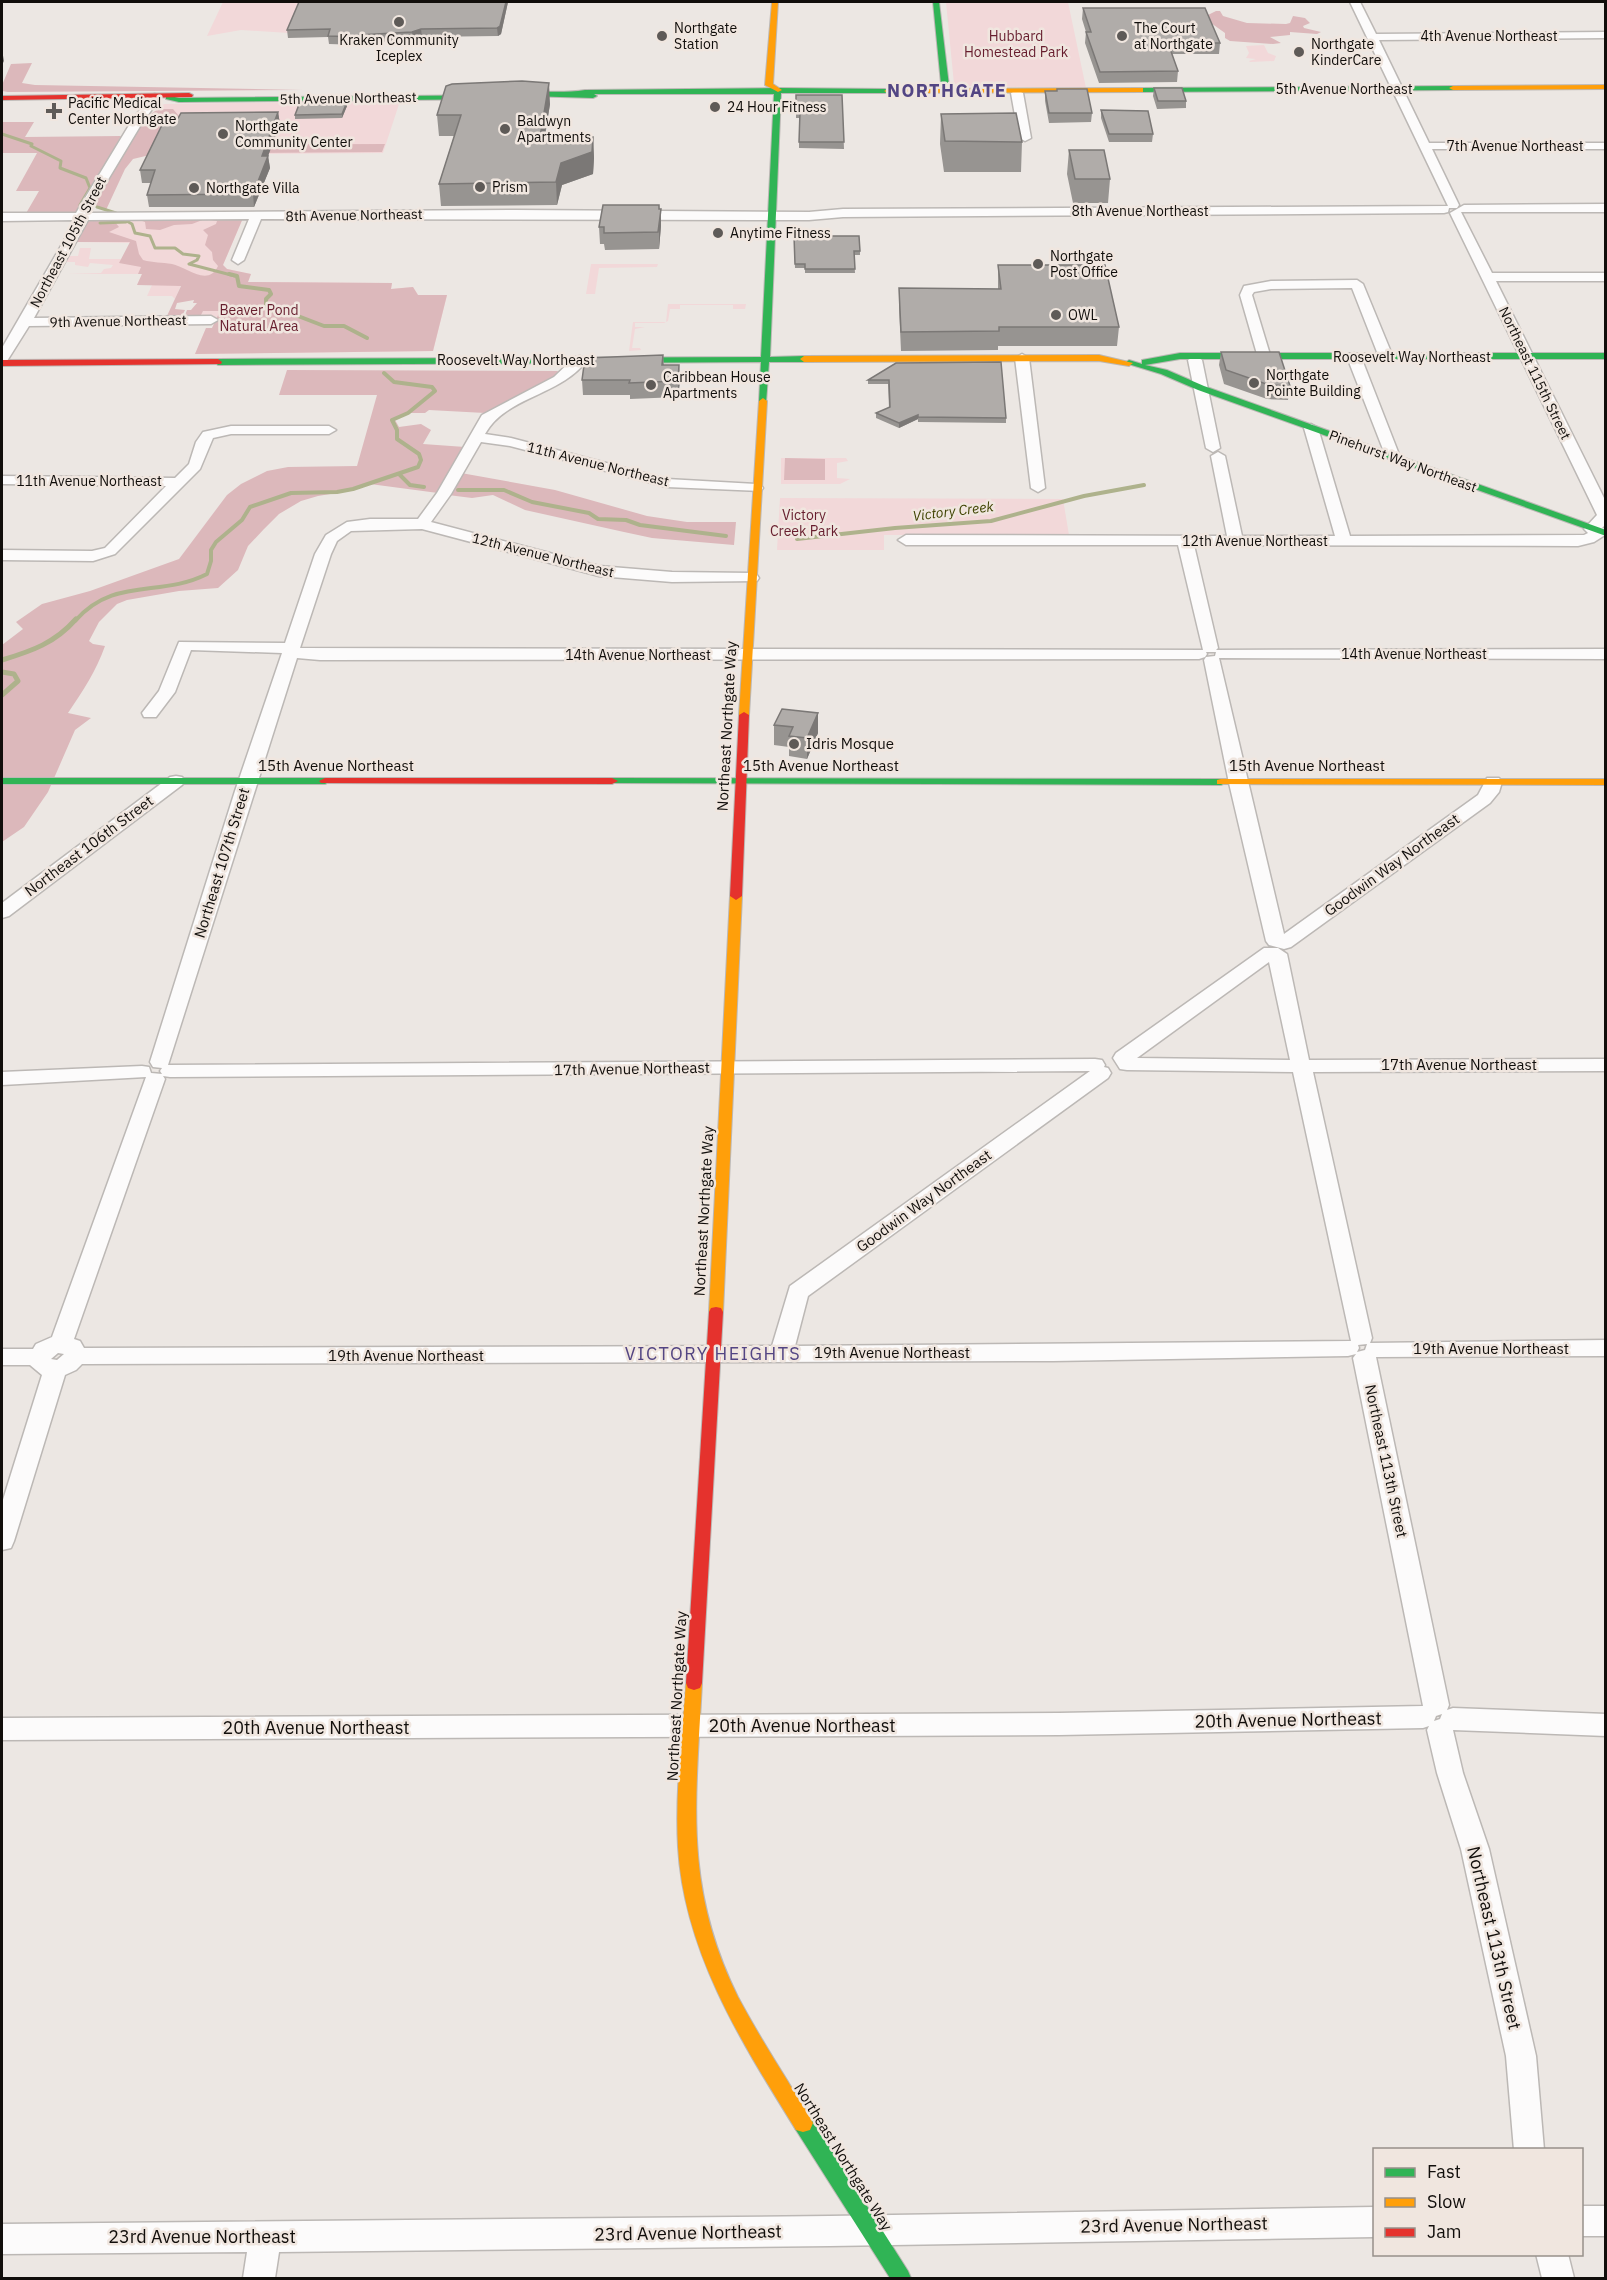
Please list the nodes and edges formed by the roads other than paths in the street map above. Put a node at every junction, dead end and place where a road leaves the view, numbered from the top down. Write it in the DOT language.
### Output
graph roads {
  1 [pos="936,2"];
  2 [pos="1355,2"];
  3 [pos="775,5"];
  4 [pos="789,25"];
  5 [pos="1605,35"];
  6 [pos="1373,37"];
  7 [pos="787,75"];
  8 [pos="1605,87"];
  9 [pos="1398,89"];
  10 [pos="1082,91"];
  11 [pos="946,92"];
  12 [pos="778,93"];
  13 [pos="1017,93"];
  14 [pos="162,97"];
  15 [pos="2,98"];
  16 [pos="1025,138"];
  17 [pos="1424,146"];
  18 [pos="1605,146"];
  19 [pos="1605,208"];
  20 [pos="1454,209"];
  21 [pos="772,213"];
  22 [pos="256,216"];
  23 [pos="2,217"];
  24 [pos="81,217"];
  25 [pos="238,260"];
  26 [pos="1488,277"];
  27 [pos="1605,277"];
  28 [pos="211,320"];
  29 [pos="25,322"];
  30 [pos="1605,356"];
  31 [pos="1354,357"];
  32 [pos="1386,357"];
  33 [pos="1526,357"];
  34 [pos="2,358"];
  35 [pos="1022,358"];
  36 [pos="1220,358"];
  37 [pos="1264,358"];
  38 [pos="765,359"];
  39 [pos="580,360"];
  40 [pos="1195,360"];
  41 [pos="2,363"];
  42 [pos="1124,366"];
  43 [pos="1148,367"];
  44 [pos="1201,388"];
  45 [pos="1311,428"];
  46 [pos="329,430"];
  47 [pos="477,437"];
  48 [pos="1393,457"];
  49 [pos="2,480"];
  50 [pos="176,482"];
  51 [pos="756,488"];
  52 [pos="1038,488"];
  53 [pos="422,524"];
  54 [pos="338,531"];
  55 [pos="1599,531"];
  56 [pos="906,540"];
  57 [pos="1235,540"];
  58 [pos="1344,540"];
  59 [pos="1185,541"];
  60 [pos="2,555"];
  61 [pos="751,578"];
  62 [pos="291,651"];
  63 [pos="1211,654"];
  64 [pos="1605,654"];
  65 [pos="747,655"];
  66 [pos="150,713"];
  67 [pos="2,781"];
  68 [pos="176,781"];
  69 [pos="247,782"];
  70 [pos="1493,782"];
  71 [pos="1605,782"];
  72 [pos="741,783"];
  73 [pos="1238,783"];
  74 [pos="2,912"];
  75 [pos="1277,947"];
  76 [pos="1125,1061"];
  77 [pos="1605,1065"];
  78 [pos="1301,1066"];
  79 [pos="727,1068"];
  80 [pos="1098,1069"];
  81 [pos="156,1071"];
  82 [pos="2,1078"];
  83 [pos="1605,1348"];
  84 [pos="1362,1349"];
  85 [pos="68,1350"];
  86 [pos="782,1353"];
  87 [pos="714,1354"];
  88 [pos="2,1357"];
  89 [pos="47,1363"];
  90 [pos="2,1541"];
  91 [pos="1438,1718"];
  92 [pos="1605,1725"];
  93 [pos="692,1726"];
  94 [pos="2,1729"];
  95 [pos="1529,2148"];
  96 [pos="1583,2221"];
  97 [pos="1373,2222"];
  98 [pos="1605,2222"];
  99 [pos="870,2231"];
  100 [pos="265,2236"];
  101 [pos="2,2238"];
  102 [pos="1552,2256"];
  103 [pos="259,2278"];
  104 [pos="901,2278"];
  105 [pos="1558,2278"];
  1 -- 11 [label="main road"];
  2 -- 6 [label="street, Northeast 115th Street"];
  3 -- 4 [label="main road"];
  3 -- 12 [label="main road, Northeast Northgate Way"];
  5 -- 6 [label="street, 4th Avenue Northeast"];
  6 -- 9 [label="street, Northeast 115th Street"];
  7 -- 12 [label="main road, Northeast Northgate Way"];
  8 -- 9 [label="main road, 5th Avenue Northeast"];
  9 -- 10 [label="main road, 5th Avenue Northeast"];
  9 -- 17 [label="street, Northeast 115th Street"];
  10 -- 11 [label="main road, 5th Avenue Northeast"];
  10 -- 13 [label="main road, 5th Avenue Northeast"];
  11 -- 12 [label="main road, 5th Avenue Northeast"];
  11 -- 13 [label="main road, 5th Avenue Northeast"];
  12 -- 14 [label="main road, 5th Avenue Northeast"];
  12 -- 21 [label="main road, Northeast Northgate Way"];
  13 -- 16 [label="street"];
  14 -- 15 [label="main road, 5th Avenue Northeast"];
  14 -- 24 [label="street, Northeast 105th Street"];
  17 -- 18 [label="street, 7th Avenue Northeast"];
  17 -- 20 [label="street, Northeast 115th Street"];
  19 -- 20 [label="street, 8th Avenue Northeast"];
  20 -- 21 [label="street, 8th Avenue Northeast"];
  20 -- 26 [label="street, Northeast 115th Street"];
  21 -- 22 [label="street, 8th Avenue Northeast"];
  21 -- 38 [label="main road, Northeast Northgate Way"];
  22 -- 24 [label="street, 8th Avenue Northeast"];
  22 -- 25 [label="street"];
  23 -- 24 [label="street, 8th Avenue Northeast"];
  24 -- 29 [label="street, Northeast 105th Street"];
  26 -- 27 [label="street"];
  26 -- 33 [label="street, Northeast 115th Street"];
  28 -- 29 [label="street, 9th Avenue Northeast"];
  29 -- 34 [label="street, Northeast 105th Street"];
  30 -- 33 [label="main road, Roosevelt Way Northeast"];
  31 -- 32 [label="main road, Roosevelt Way Northeast"];
  31 -- 37 [label="main road, Roosevelt Way Northeast"];
  31 -- 48 [label="street"];
  32 -- 33 [label="main road, Roosevelt Way Northeast"];
  32 -- 37 [label="street"];
  33 -- 55 [label="street, Northeast 115th Street"];
  35 -- 38 [label="main road, Roosevelt Way Northeast"];
  35 -- 42 [label="main road, Roosevelt Way Northeast"];
  35 -- 52 [label="street"];
  36 -- 37 [label="main road, Roosevelt Way Northeast"];
  36 -- 40 [label="main road, Roosevelt Way Northeast"];
  36 -- 42 [label="main road, Roosevelt Way Northeast"];
  38 -- 39 [label="main road, Roosevelt Way Northeast"];
  38 -- 51 [label="main road, Northeast Northgate Way"];
  39 -- 41 [label="main road, Roosevelt Way Northeast"];
  39 -- 47 [label="street"];
  40 -- 43 [label="main road, Roosevelt Way Northeast"];
  40 -- 44 [label="street"];
  42 -- 43 [label="main road, Roosevelt Way Northeast"];
  42 -- 44 [label="main road, Pinehurst Way Northeast"];
  43 -- 44 [label="main road, Pinehurst Way Northeast"];
  44 -- 45 [label="main road, Pinehurst Way Northeast"];
  44 -- 57 [label="street"];
  45 -- 48 [label="main road, Pinehurst Way Northeast"];
  45 -- 58 [label="street"];
  46 -- 50 [label="street"];
  47 -- 51 [label="street, 11th Avenue Northeast"];
  47 -- 53 [label="street"];
  48 -- 55 [label="main road, Pinehurst Way Northeast"];
  49 -- 50 [label="street, 11th Avenue Northeast"];
  50 -- 60 [label="street"];
  51 -- 61 [label="main road, Northeast Northgate Way"];
  53 -- 54 [label="street, 12th Avenue Northeast"];
  53 -- 61 [label="street, 12th Avenue Northeast"];
  54 -- 62 [label="street, Northeast 107th Street"];
  55 -- 58 [label="street, 12th Avenue Northeast"];
  56 -- 59 [label="street, 12th Avenue Northeast"];
  57 -- 58 [label="street, 12th Avenue Northeast"];
  57 -- 59 [label="street, 12th Avenue Northeast"];
  59 -- 63 [label="street, Northeast 113th Street"];
  61 -- 65 [label="main road, Northeast Northgate Way"];
  62 -- 65 [label="street, 14th Avenue Northeast"];
  62 -- 66 [label="street, 14th Avenue Northeast"];
  62 -- 69 [label="street, Northeast 107th Street"];
  63 -- 64 [label="street, 14th Avenue Northeast"];
  63 -- 65 [label="street, 14th Avenue Northeast"];
  63 -- 73 [label="street, Northeast 113th Street"];
  65 -- 72 [label="main road, Northeast Northgate Way"];
  67 -- 68 [label="main road, 15th Avenue Northeast"];
  68 -- 69 [label="main road, 15th Avenue Northeast"];
  68 -- 74 [label="street, Northeast 106th Street"];
  69 -- 72 [label="main road, 15th Avenue Northeast"];
  69 -- 81 [label="street, Northeast 107th Street"];
  70 -- 71 [label="main road, 15th Avenue Northeast"];
  70 -- 73 [label="main road, 15th Avenue Northeast"];
  70 -- 75 [label="street, Goodwin Way Northeast"];
  72 -- 73 [label="main road, 15th Avenue Northeast"];
  72 -- 79 [label="main road, Northeast Northgate Way"];
  73 -- 75 [label="street, Northeast 113th Street"];
  75 -- 76 [label="street, Goodwin Way Northeast"];
  75 -- 78 [label="street, Northeast 113th Street"];
  76 -- 78 [label="street, 17th Avenue Northeast"];
  76 -- 80 [label="street"];
  77 -- 78 [label="street, 17th Avenue Northeast"];
  78 -- 84 [label="street, Northeast 113th Street"];
  79 -- 80 [label="street, 17th Avenue Northeast"];
  79 -- 81 [label="street, 17th Avenue Northeast"];
  79 -- 87 [label="main road, Northeast Northgate Way"];
  80 -- 86 [label="street, Goodwin Way Northeast"];
  81 -- 82 [label="street, 17th Avenue Northeast"];
  81 -- 85 [label="street, Northeast 107th Street"];
  83 -- 84 [label="street, 19th Avenue Northeast"];
  84 -- 86 [label="street, 19th Avenue Northeast"];
  84 -- 91 [label="street, Northeast 113th Street"];
  85 -- 87 [label="street, 19th Avenue Northeast"];
  85 -- 89 [label="street"];
  86 -- 87 [label="street, 19th Avenue Northeast"];
  87 -- 93 [label="main road, Northeast Northgate Way"];
  88 -- 89 [label="street"];
  89 -- 90 [label="street"];
  91 -- 92 [label="street, 20th Avenue Northeast"];
  91 -- 93 [label="street, 20th Avenue Northeast"];
  91 -- 95 [label="street, Northeast 113th Street"];
  93 -- 94 [label="street, 20th Avenue Northeast"];
  93 -- 99 [label="main road, Northeast Northgate Way"];
  96 -- 98 [label="street"];
  97 -- 99 [label="street, 23rd Avenue Northeast"];
  99 -- 100 [label="street, 23rd Avenue Northeast"];
  99 -- 104 [label="main road, Northeast Northgate Way"];
  100 -- 101 [label="street, 23rd Avenue Northeast"];
  100 -- 103 [label="street"];
  102 -- 105 [label="street"];
}
